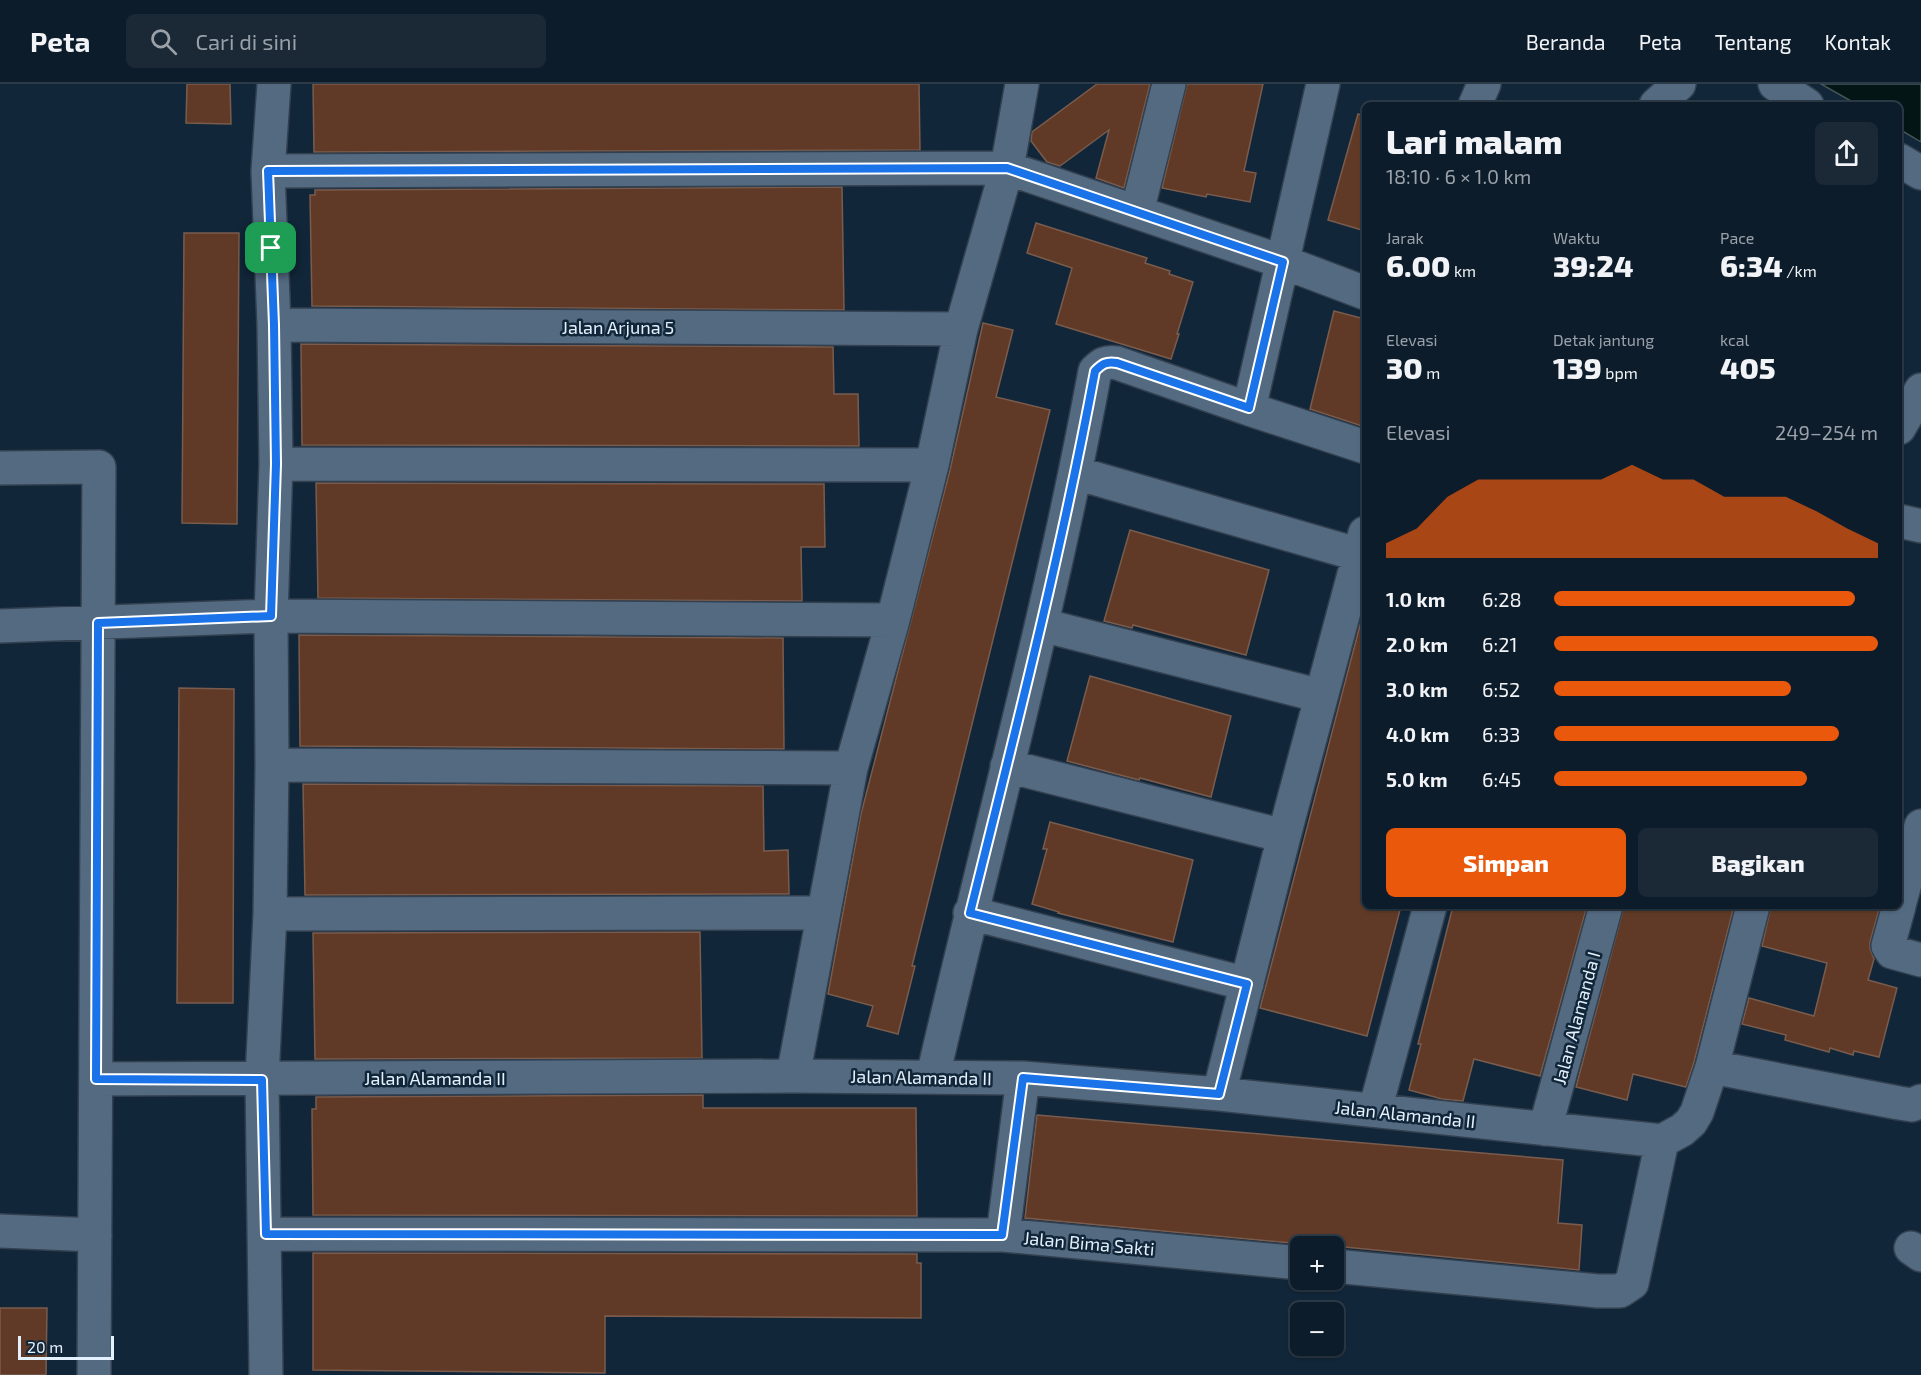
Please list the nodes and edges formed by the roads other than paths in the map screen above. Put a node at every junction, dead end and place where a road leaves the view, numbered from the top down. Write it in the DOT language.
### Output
graph roads {
  1 [pos="273,84"];
  2 [pos="1022,84"];
  3 [pos="1169,84"];
  4 [pos="1323,84"];
  5 [pos="1484,84"];
  6 [pos="1679,84"];
  7 [pos="1775,84"];
  8 [pos="1476,102"];
  9 [pos="1659,102"];
  10 [pos="1802,102"];
  11 [pos="1902,162"];
  12 [pos="1007,168"];
  13 [pos="268,171"];
  14 [pos="1921,173"];
  15 [pos="1137,212"];
  16 [pos="1283,262"];
  17 [pos="1362,292"];
  18 [pos="274,325"];
  19 [pos="961,329"];
  20 [pos="1921,390"];
  21 [pos="1249,408"];
  22 [pos="1902,423"];
  23 [pos="1362,446"];
  24 [pos="276,464"];
  25 [pos="932,465"];
  26 [pos="0,468"];
  27 [pos="1076,473"];
  28 [pos="1902,521"];
  29 [pos="1921,525"];
  30 [pos="1362,544"];
  31 [pos="1362,548"];
  32 [pos="271,616"];
  33 [pos="893,620"];
  34 [pos="98,623"];
  35 [pos="1042,625"];
  36 [pos="0,626"];
  37 [pos="1321,696"];
  38 [pos="272,765"];
  39 [pos="1007,766"];
  40 [pos="851,768"];
  41 [pos="1921,826"];
  42 [pos="1284,836"];
  43 [pos="1902,895"];
  44 [pos="1429,909"];
  45 [pos="1605,909"];
  46 [pos="1752,909"];
  47 [pos="1898,909"];
  48 [pos="824,913"];
  49 [pos="970,913"];
  50 [pos="270,914"];
  51 [pos="1921,960"];
  52 [pos="1247,984"];
  53 [pos="1713,1067"];
  54 [pos="793,1076"];
  55 [pos="933,1076"];
  56 [pos="1023,1078"];
  57 [pos="96,1079"];
  58 [pos="262,1080"];
  59 [pos="1219,1094"];
  60 [pos="1921,1101"];
  61 [pos="1375,1110"];
  62 [pos="1545,1130"];
  63 [pos="1662,1141"];
  64 [pos="0,1231"];
  65 [pos="266,1234"];
  66 [pos="95,1235"];
  67 [pos="1002,1235"];
  68 [pos="1290,1262"];
  69 [pos="1344,1267"];
  70 [pos="94,1375"];
  71 [pos="266,1375"];
  1 -- 13 [label="street"];
  2 -- 12 [label="street"];
  3 -- 15 [label="street"];
  4 -- 16 [label="street"];
  5 -- 8 [label="street"];
  6 -- 9 [label="street"];
  7 -- 10 [label="street"];
  11 -- 14 [label="street"];
  12 -- 13 [label="street"];
  12 -- 15 [label="street"];
  12 -- 19 [label="street"];
  13 -- 18 [label="street"];
  15 -- 16 [label="street"];
  16 -- 17 [label="street"];
  16 -- 21 [label="street"];
  18 -- 19 [label="street, Jalan Arjuna 5"];
  18 -- 24 [label="street"];
  19 -- 25 [label="street"];
  20 -- 22 [label="street"];
  21 -- 23 [label="street"];
  21 -- 27 [label="street"];
  24 -- 25 [label="street"];
  24 -- 32 [label="street"];
  25 -- 33 [label="street"];
  26 -- 34 [label="street"];
  27 -- 30 [label="street"];
  27 -- 35 [label="street"];
  28 -- 29 [label="street"];
  31 -- 37 [label="street"];
  32 -- 33 [label="street"];
  32 -- 34 [label="street"];
  32 -- 38 [label="street"];
  33 -- 40 [label="street"];
  34 -- 36 [label="street"];
  34 -- 57 [label="street"];
  35 -- 37 [label="street"];
  35 -- 39 [label="street"];
  37 -- 42 [label="street"];
  38 -- 40 [label="street"];
  38 -- 50 [label="street"];
  39 -- 42 [label="street"];
  39 -- 49 [label="street"];
  40 -- 48 [label="street"];
  41 -- 43 [label="street"];
  42 -- 52 [label="street"];
  44 -- 61 [label="street"];
  45 -- 62 [label="street, Jalan Alamanda I"];
  46 -- 53 [label="street"];
  47 -- 51 [label="street"];
  48 -- 50 [label="street"];
  48 -- 54 [label="street"];
  49 -- 52 [label="street"];
  49 -- 55 [label="street"];
  50 -- 58 [label="street"];
  52 -- 59 [label="street"];
  53 -- 60 [label="street"];
  53 -- 63 [label="street"];
  54 -- 55 [label="street, Jalan Alamanda II"];
  54 -- 58 [label="street, Jalan Alamanda II"];
  55 -- 56 [label="street, Jalan Alamanda II"];
  56 -- 59 [label="street, Jalan Alamanda II"];
  56 -- 67 [label="street"];
  57 -- 58 [label="street, Jalan Alamanda II"];
  57 -- 66 [label="street"];
  58 -- 65 [label="street"];
  59 -- 61 [label="street, Jalan Alamanda II"];
  61 -- 62 [label="street, Jalan Alamanda II"];
  62 -- 63 [label="street, Jalan Alamanda II"];
  63 -- 69 [label="street"];
  64 -- 66 [label="street"];
  65 -- 67 [label="street, Jalan Bima Sakti"];
  65 -- 71 [label="street"];
  66 -- 70 [label="street"];
  67 -- 68 [label="street, Jalan Bima Sakti"];
}
